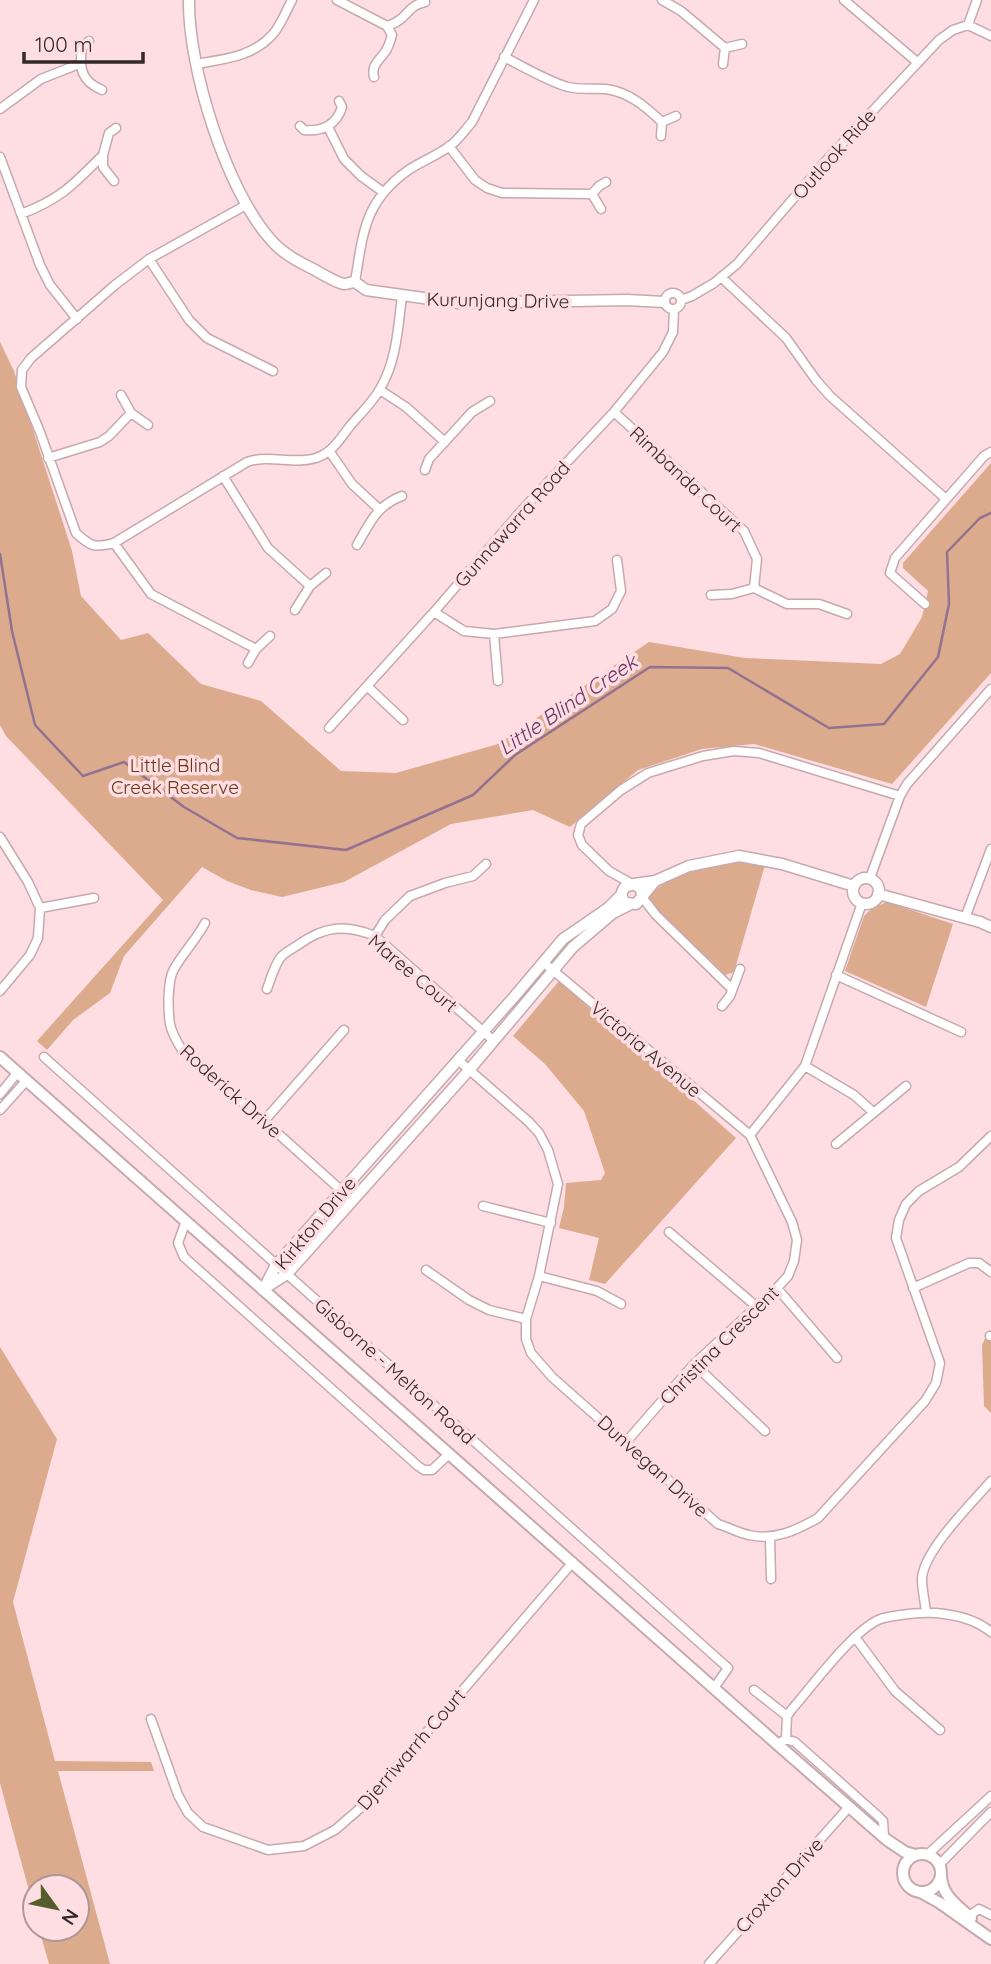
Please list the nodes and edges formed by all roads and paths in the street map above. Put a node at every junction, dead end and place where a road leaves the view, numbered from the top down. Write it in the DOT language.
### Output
graph roads {
  1 [pos="189,0"];
  2 [pos="292,0"];
  3 [pos="337,0"];
  4 [pos="534,0"];
  5 [pos="662,0"];
  6 [pos="844,0"];
  7 [pos="977,0"];
  8 [pos="425,2"];
  9 [pos="968,25"];
  10 [pos="387,26"];
  11 [pos="991,36"];
  12 [pos="89,41"];
  13 [pos="742,44"];
  14 [pos="725,48"];
  15 [pos="504,57"];
  16 [pos="917,62"];
  17 [pos="79,64"];
  18 [pos="196,64"];
  19 [pos="723,64"];
  20 [pos="374,77"];
  21 [pos="102,90"];
  22 [pos="339,101"];
  23 [pos="0,109"];
  24 [pos="676,116"];
  25 [pos="662,122"];
  26 [pos="300,127"];
  27 [pos="328,127"];
  28 [pos="116,128"];
  29 [pos="661,136"];
  30 [pos="449,146"];
  31 [pos="103,155"];
  32 [pos="0,157"];
  33 [pos="114,181"];
  34 [pos="606,182"];
  35 [pos="383,192"];
  36 [pos="592,194"];
  37 [pos="246,205"];
  38 [pos="601,209"];
  39 [pos="21,214"];
  40 [pos="149,259"];
  41 [pos="721,277"];
  42 [pos="355,282"];
  43 [pos="402,296"];
  44 [pos="681,300"];
  45 [pos="664,302"];
  46 [pos="674,309"];
  47 [pos="77,319"];
  48 [pos="274,371"];
  49 [pos="380,390"];
  50 [pos="121,395"];
  51 [pos="490,401"];
  52 [pos="614,412"];
  53 [pos="131,413"];
  54 [pos="148,425"];
  55 [pos="445,442"];
  56 [pos="330,452"];
  57 [pos="991,452"];
  58 [pos="48,458"];
  59 [pos="425,470"];
  60 [pos="223,476"];
  61 [pos="402,496"];
  62 [pos="946,499"];
  63 [pos="379,509"];
  64 [pos="114,543"];
  65 [pos="356,545"];
  66 [pos="617,560"];
  67 [pos="327,573"];
  68 [pos="310,586"];
  69 [pos="754,588"];
  70 [pos="711,595"];
  71 [pos="925,604"];
  72 [pos="295,610"];
  73 [pos="434,612"];
  74 [pos="847,614"];
  75 [pos="494,634"];
  76 [pos="270,636"];
  77 [pos="256,649"];
  78 [pos="248,663"];
  79 [pos="498,681"];
  80 [pos="367,686"];
  81 [pos="991,689"];
  82 [pos="403,720"];
  83 [pos="329,727"];
  84 [pos="900,796"];
  85 [pos="0,838"];
  86 [pos="991,849"];
  87 [pos="486,864"];
  88 [pos="609,871"];
  89 [pos="870,878"];
  90 [pos="656,881"];
  91 [pos="633,884"];
  92 [pos="854,886"];
  93 [pos="621,894"];
  94 [pos="878,894"];
  95 [pos="642,896"];
  96 [pos="94,898"];
  97 [pos="862,903"];
  98 [pos="631,905"];
  99 [pos="40,908"];
  100 [pos="656,915"];
  101 [pos="965,918"];
  102 [pos="205,923"];
  103 [pos="991,927"];
  104 [pos="375,936"];
  105 [pos="542,962"];
  106 [pos="740,969"];
  107 [pos="554,971"];
  108 [pos="836,975"];
  109 [pos="267,989"];
  110 [pos="732,989"];
  111 [pos="0,990"];
  112 [pos="722,1006"];
  113 [pos="344,1030"];
  114 [pos="483,1032"];
  115 [pos="961,1032"];
  116 [pos="494,1041"];
  117 [pos="0,1057"];
  118 [pos="44,1057"];
  119 [pos="458,1060"];
  120 [pos="805,1066"];
  121 [pos="470,1069"];
  122 [pos="22,1076"];
  123 [pos="906,1086"];
  124 [pos="0,1094"];
  125 [pos="0,1110"];
  126 [pos="873,1112"];
  127 [pos="264,1121"];
  128 [pos="750,1135"];
  129 [pos="990,1141"];
  130 [pos="836,1144"];
  131 [pos="341,1191"];
  132 [pos="352,1200"];
  133 [pos="483,1206"];
  134 [pos="186,1221"];
  135 [pos="551,1223"];
  136 [pos="669,1232"];
  137 [pos="276,1265"];
  138 [pos="426,1270"];
  139 [pos="991,1272"];
  140 [pos="286,1274"];
  141 [pos="539,1276"];
  142 [pos="777,1288"];
  143 [pos="913,1288"];
  144 [pos="263,1290"];
  145 [pos="621,1304"];
  146 [pos="757,1307"];
  147 [pos="526,1319"];
  148 [pos="837,1357"];
  149 [pos="694,1364"];
  150 [pos="765,1431"];
  151 [pos="626,1441"];
  152 [pos="449,1454"];
  153 [pos="990,1485"];
  154 [pos="769,1537"];
  155 [pos="573,1562"];
  156 [pos="771,1579"];
  157 [pos="926,1612"];
  158 [pos="991,1632"];
  159 [pos="855,1637"];
  160 [pos="714,1688"];
  161 [pos="754,1690"];
  162 [pos="787,1716"];
  163 [pos="150,1719"];
  164 [pos="940,1731"];
  165 [pos="781,1742"];
  166 [pos="991,1796"];
  167 [pos="849,1807"];
  168 [pos="991,1812"];
  169 [pos="886,1838"];
  170 [pos="921,1855"];
  171 [pos="940,1871"];
  172 [pos="902,1872"];
  173 [pos="922,1893"];
  174 [pos="991,1915"];
  175 [pos="966,1917"];
  176 [pos="991,1938"];
  177 [pos="709,1964"];
  1 -- 18 [label="street, Kurunjang Drive"];
  2 -- 18 [label="street"];
  3 -- 10 [label="street"];
  4 -- 15 [label="street"];
  5 -- 14 [label="street"];
  6 -- 16 [label="street"];
  7 -- 9 [label="street"];
  8 -- 10 [label="street"];
  9 -- 11 [label="street"];
  9 -- 16 [label="street, Outlook Ride"];
  10 -- 20 [label="street"];
  12 -- 17 [label="street"];
  13 -- 14 [label="street"];
  14 -- 19 [label="street"];
  15 -- 25 [label="street"];
  15 -- 30 [label="street"];
  16 -- 41 [label="street, Outlook Ride"];
  17 -- 21 [label="street"];
  17 -- 23 [label="street"];
  18 -- 37 [label="street, Kurunjang Drive"];
  22 -- 27 [label="street"];
  24 -- 25 [label="street"];
  25 -- 29 [label="street"];
  26 -- 27 [label="street"];
  27 -- 35 [label="street"];
  28 -- 31 [label="street"];
  30 -- 35 [label="street"];
  30 -- 36 [label="street"];
  31 -- 33 [label="street"];
  31 -- 39 [label="street"];
  32 -- 39 [label="street"];
  34 -- 36 [label="street"];
  35 -- 42 [label="street"];
  36 -- 38 [label="street"];
  37 -- 40 [label="street"];
  37 -- 42 [label="street, Kurunjang Drive"];
  39 -- 47 [label="street"];
  40 -- 47 [label="street"];
  40 -- 48 [label="street"];
  41 -- 44 [label="street, Outlook Ride"];
  41 -- 62 [label="street"];
  42 -- 43 [label="street, Kurunjang Drive"];
  43 -- 45 [label="street, Kurunjang Drive"];
  43 -- 49 [label="street"];
  44 -- 45 [label="street"];
  44 -- 46 [label="street"];
  45 -- 46 [label="street"];
  46 -- 52 [label="street, Gunnawarra Road"];
  47 -- 58 [label="street"];
  49 -- 55 [label="street"];
  49 -- 56 [label="street"];
  50 -- 53 [label="street"];
  51 -- 55 [label="street"];
  52 -- 69 [label="street, Rimbanda Court"];
  52 -- 73 [label="street, Gunnawarra Road"];
  53 -- 54 [label="street"];
  53 -- 58 [label="street"];
  55 -- 59 [label="street"];
  56 -- 60 [label="street"];
  56 -- 63 [label="street"];
  57 -- 62 [label="street"];
  58 -- 64 [label="street"];
  60 -- 64 [label="street"];
  60 -- 68 [label="street"];
  61 -- 63 [label="street"];
  62 -- 71 [label="street"];
  63 -- 65 [label="street"];
  64 -- 77 [label="street"];
  66 -- 75 [label="street"];
  67 -- 68 [label="street"];
  68 -- 72 [label="street"];
  69 -- 70 [label="street"];
  69 -- 74 [label="street"];
  73 -- 75 [label="street"];
  73 -- 80 [label="street, Gunnawarra Road"];
  75 -- 79 [label="street"];
  76 -- 77 [label="street"];
  77 -- 78 [label="street"];
  80 -- 82 [label="street"];
  80 -- 83 [label="street, Gunnawarra Road"];
  81 -- 84 [label="street"];
  84 -- 88 [label="street"];
  84 -- 89 [label="street"];
  85 -- 99 [label="street"];
  86 -- 101 [label="street"];
  87 -- 104 [label="street"];
  88 -- 91 [label="street"];
  88 -- 93 [label="street"];
  89 -- 92 [label="street"];
  89 -- 94 [label="street"];
  90 -- 91 [label="street"];
  90 -- 92 [label="street"];
  90 -- 95 [label="street"];
  91 -- 93 [label="street"];
  91 -- 95 [label="street"];
  92 -- 97 [label="street"];
  93 -- 98 [label="street"];
  93 -- 105 [label="street, Kirkton Drive"];
  94 -- 97 [label="street"];
  94 -- 101 [label="street"];
  95 -- 98 [label="street"];
  95 -- 100 [label="street"];
  96 -- 99 [label="street"];
  97 -- 108 [label="street"];
  98 -- 100 [label="street"];
  98 -- 107 [label="street, Kirkton Drive"];
  99 -- 111 [label="street"];
  100 -- 110 [label="street"];
  101 -- 103 [label="street"];
  102 -- 127 [label="street, Roderick Drive"];
  104 -- 109 [label="street, Maree Court"];
  104 -- 114 [label="street, Maree Court"];
  105 -- 107 [label="street, Victoria Avenue"];
  105 -- 114 [label="street, Kirkton Drive"];
  106 -- 110 [label="street"];
  107 -- 116 [label="street, Kirkton Drive"];
  107 -- 128 [label="street, Victoria Avenue"];
  108 -- 115 [label="street"];
  108 -- 120 [label="street"];
  110 -- 112 [label="street"];
  113 -- 127 [label="street"];
  114 -- 116 [label="street, Maree Court"];
  114 -- 119 [label="street, Kirkton Drive"];
  116 -- 121 [label="street, Kirkton Drive"];
  117 -- 122 [label="main road, Gisborne - Melton Road"];
  118 -- 137 [label="street, Gisborne - Melton Road"];
  119 -- 121 [label="street, Dunvegan Drive"];
  119 -- 131 [label="street, Kirkton Drive"];
  120 -- 126 [label="street"];
  120 -- 128 [label="street"];
  121 -- 132 [label="street, Kirkton Drive"];
  121 -- 135 [label="street, Dunvegan Drive"];
  122 -- 124 [label="street"];
  122 -- 125 [label="street"];
  122 -- 134 [label="main road, Gisborne - Melton Road"];
  123 -- 126 [label="street"];
  126 -- 130 [label="street"];
  127 -- 131 [label="street, Roderick Drive"];
  128 -- 142 [label="street, Christina Crescent"];
  129 -- 143 [label="street, Dunvegan Drive"];
  131 -- 132 [label="street, Roderick Drive"];
  131 -- 137 [label="street, Kirkton Drive"];
  132 -- 140 [label="street, Kirkton Drive"];
  133 -- 135 [label="street"];
  134 -- 144 [label="main road, Gisborne - Melton Road"];
  134 -- 152 [label="street, Gisborne - Melton Road"];
  135 -- 141 [label="street, Dunvegan Drive"];
  136 -- 146 [label="street"];
  137 -- 140 [label="street, Gisborne - Melton Road"];
  137 -- 144 [label="street, Kirkton Drive"];
  138 -- 147 [label="street"];
  139 -- 143 [label="street"];
  140 -- 144 [label="street, Kirkton Drive"];
  140 -- 160 [label="street, Gisborne - Melton Road"];
  141 -- 145 [label="street"];
  141 -- 147 [label="street, Dunvegan Drive"];
  142 -- 146 [label="street, Christina Crescent"];
  142 -- 148 [label="street"];
  143 -- 154 [label="street, Dunvegan Drive"];
  144 -- 152 [label="main road, Gisborne - Melton Road"];
  146 -- 149 [label="street, Christina Crescent"];
  147 -- 151 [label="street, Dunvegan Drive"];
  149 -- 150 [label="street"];
  149 -- 151 [label="street, Christina Crescent"];
  151 -- 154 [label="street, Dunvegan Drive"];
  152 -- 155 [label="main road, Gisborne - Melton Road"];
  153 -- 157 [label="street"];
  154 -- 156 [label="street"];
  155 -- 160 [label="main road, Gisborne - Melton Road"];
  155 -- 163 [label="street, Djerriwarrh Court"];
  157 -- 158 [label="street"];
  157 -- 159 [label="street"];
  159 -- 162 [label="street"];
  159 -- 164 [label="street"];
  160 -- 165 [label="main road, Gisborne - Melton Road"];
  161 -- 162 [label="street"];
  162 -- 165 [label="street"];
  165 -- 167 [label="main road, Gisborne - Melton Road"];
  165 -- 169 [label="street, Gisborne - Melton Road"];
  166 -- 170 [label="street"];
  167 -- 169 [label="main road, Gisborne - Melton Road"];
  167 -- 177 [label="street, Croxton Drive"];
  168 -- 171 [label="street"];
  169 -- 170 [label="main road, Gisborne - Melton Road"];
  169 -- 172 [label="main road, Gisborne - Melton Road"];
  170 -- 171 [label="main road"];
  170 -- 172 [label="main road"];
  171 -- 173 [label="main road"];
  171 -- 175 [label="main road"];
  172 -- 173 [label="main road"];
  173 -- 175 [label="main road"];
  174 -- 175 [label="street"];
  175 -- 176 [label="main road"];
}
